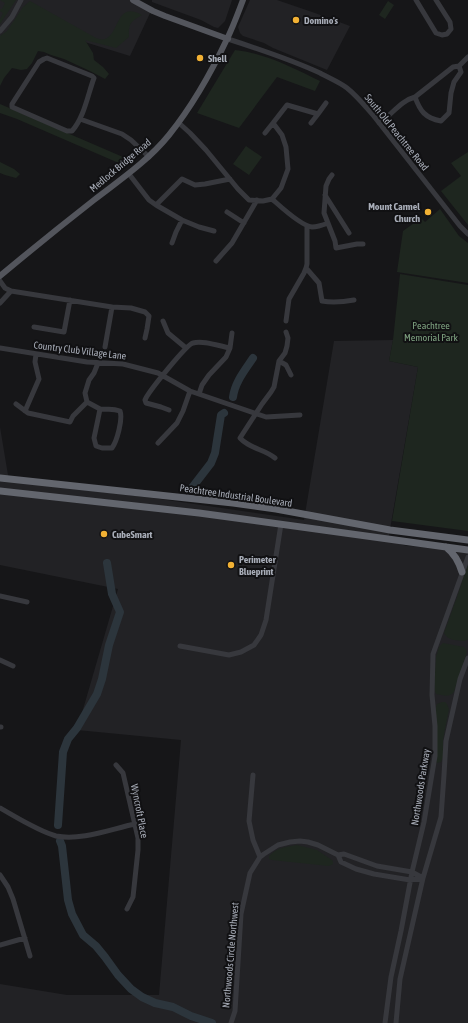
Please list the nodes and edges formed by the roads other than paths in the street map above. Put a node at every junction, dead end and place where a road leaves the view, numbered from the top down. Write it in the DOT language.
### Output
graph roads {
  1 [pos="22,0"];
  2 [pos="133,0"];
  3 [pos="243,0"];
  4 [pos="416,0"];
  5 [pos="436,0"];
  6 [pos="0,32"];
  7 [pos="228,38"];
  8 [pos="468,57"];
  9 [pos="459,66"];
  10 [pos="415,97"];
  11 [pos="326,103"];
  12 [pos="318,114"];
  13 [pos="80,119"];
  14 [pos="179,123"];
  15 [pos="273,123"];
  16 [pos="311,123"];
  17 [pos="379,123"];
  18 [pos="265,133"];
  19 [pos="149,156"];
  20 [pos="129,174"];
  21 [pos="332,175"];
  22 [pos="230,179"];
  23 [pos="325,194"];
  24 [pos="272,199"];
  25 [pos="257,200"];
  26 [pos="156,205"];
  27 [pos="227,212"];
  28 [pos="182,220"];
  29 [pos="244,223"];
  30 [pos="328,223"];
  31 [pos="306,226"];
  32 [pos="214,231"];
  33 [pos="349,233"];
  34 [pos="468,234"];
  35 [pos="172,243"];
  36 [pos="363,244"];
  37 [pos="216,261"];
  38 [pos="306,268"];
  39 [pos="0,276"];
  40 [pos="0,281"];
  41 [pos="11,291"];
  42 [pos="70,300"];
  43 [pos="354,300"];
  44 [pos="0,303"];
  45 [pos="112,307"];
  46 [pos="286,321"];
  47 [pos="163,322"];
  48 [pos="34,327"];
  49 [pos="286,332"];
  50 [pos="232,333"];
  51 [pos="145,338"];
  52 [pos="105,347"];
  53 [pos="0,348"];
  54 [pos="186,348"];
  55 [pos="230,348"];
  56 [pos="36,354"];
  57 [pos="279,361"];
  58 [pos="98,363"];
  59 [pos="291,375"];
  60 [pos="162,376"];
  61 [pos="190,391"];
  62 [pos="199,394"];
  63 [pos="87,402"];
  64 [pos="16,404"];
  65 [pos="100,409"];
  66 [pos="169,410"];
  67 [pos="24,411"];
  68 [pos="256,413"];
  69 [pos="300,415"];
  70 [pos="158,443"];
  71 [pos="275,458"];
  72 [pos="0,478"];
  73 [pos="0,491"];
  74 [pos="282,524"];
  75 [pos="468,540"];
  76 [pos="446,547"];
  77 [pos="468,550"];
  78 [pos="468,557"];
  79 [pos="462,572"];
  80 [pos="0,596"];
  81 [pos="27,602"];
  82 [pos="180,646"];
  83 [pos="468,658"];
  84 [pos="0,660"];
  85 [pos="13,666"];
  86 [pos="116,765"];
  87 [pos="253,776"];
  88 [pos="0,808"];
  89 [pos="135,824"];
  90 [pos="338,855"];
  91 [pos="260,857"];
  92 [pos="412,872"];
  93 [pos="0,875"];
  94 [pos="422,878"];
  95 [pos="410,880"];
  96 [pos="127,909"];
  97 [pos="25,938"];
  98 [pos="0,945"];
  99 [pos="30,956"];
  100 [pos="231,1023"];
  101 [pos="385,1023"];
  102 [pos="396,1023"];
  1 -- 6 [label="street"];
  2 -- 7 [label="main road"];
  3 -- 7 [label="main road, Medlock Bridge Road"];
  4 -- 5 [label="street"];
  7 -- 14 [label="main road, Medlock Bridge Road"];
  7 -- 17 [label="street, South Old Peachtree Road"];
  8 -- 9 [label="street"];
  9 -- 10 [label="street"];
  9 -- 10 [label="street"];
  10 -- 17 [label="street"];
  11 -- 12 [label="street"];
  12 -- 15 [label="street"];
  12 -- 16 [label="street"];
  13 -- 13 [label="street"];
  13 -- 19 [label="street"];
  14 -- 19 [label="main road, Medlock Bridge Road"];
  14 -- 22 [label="street"];
  15 -- 18 [label="street"];
  15 -- 24 [label="street"];
  17 -- 34 [label="street, South Old Peachtree Road"];
  19 -- 20 [label="main road, Medlock Bridge Road"];
  20 -- 26 [label="street"];
  20 -- 39 [label="main road, Medlock Bridge Road"];
  21 -- 23 [label="street"];
  22 -- 25 [label="street"];
  22 -- 26 [label="street"];
  23 -- 30 [label="street"];
  23 -- 33 [label="street"];
  24 -- 25 [label="street"];
  24 -- 31 [label="street"];
  25 -- 29 [label="street"];
  26 -- 28 [label="street"];
  27 -- 29 [label="street"];
  28 -- 32 [label="street"];
  28 -- 35 [label="street"];
  29 -- 37 [label="street"];
  30 -- 31 [label="street"];
  30 -- 36 [label="street"];
  31 -- 38 [label="street"];
  38 -- 43 [label="street"];
  38 -- 46 [label="street"];
  40 -- 41 [label="street"];
  41 -- 42 [label="street"];
  41 -- 44 [label="street"];
  42 -- 45 [label="street"];
  42 -- 48 [label="street"];
  45 -- 51 [label="street"];
  45 -- 52 [label="street"];
  47 -- 54 [label="street"];
  49 -- 57 [label="street"];
  50 -- 55 [label="street"];
  53 -- 56 [label="street, Country Club Village Lane"];
  54 -- 55 [label="street"];
  54 -- 60 [label="street"];
  55 -- 62 [label="street"];
  56 -- 58 [label="street, Country Club Village Lane"];
  56 -- 67 [label="street"];
  57 -- 59 [label="street"];
  57 -- 68 [label="street"];
  58 -- 60 [label="street, Country Club Village Lane"];
  58 -- 63 [label="street"];
  60 -- 61 [label="street, Country Club Village Lane"];
  60 -- 66 [label="street"];
  61 -- 62 [label="street, Country Club Village Lane"];
  61 -- 70 [label="street"];
  62 -- 68 [label="street, Country Club Village Lane"];
  63 -- 65 [label="street"];
  63 -- 67 [label="street"];
  64 -- 67 [label="street"];
  65 -- 65 [label="street"];
  68 -- 69 [label="street, Country Club Village Lane"];
  68 -- 71 [label="street"];
  72 -- 75 [label="highway, Peachtree Industrial Boulevard"];
  73 -- 74 [label="highway"];
  74 -- 76 [label="highway"];
  74 -- 82 [label="street"];
  76 -- 77 [label="highway"];
  76 -- 79 [label="highway"];
  78 -- 79 [label="street, Northwoods Parkway"];
  79 -- 92 [label="street, Northwoods Parkway"];
  80 -- 81 [label="street"];
  83 -- 94 [label="street, Northwoods Parkway"];
  84 -- 85 [label="street"];
  86 -- 89 [label="street, Wyncroft Place"];
  87 -- 91 [label="street"];
  88 -- 89 [label="street"];
  89 -- 96 [label="street, Wyncroft Place"];
  90 -- 91 [label="street, Northwoods Circle Northwest"];
  90 -- 92 [label="street, Northwoods Circle Northwest"];
  90 -- 95 [label="street, Northwoods Circle Northwest"];
  91 -- 100 [label="street, Northwoods Circle Northwest"];
  92 -- 94 [label="street, Northwoods Circle Northwest"];
  92 -- 95 [label="street, Northwoods Parkway"];
  93 -- 97 [label="street"];
  94 -- 95 [label="street, Northwoods Circle Northwest"];
  94 -- 102 [label="street, Northwoods Parkway"];
  95 -- 101 [label="street, Northwoods Parkway"];
  97 -- 98 [label="street"];
  97 -- 99 [label="street"];
}
